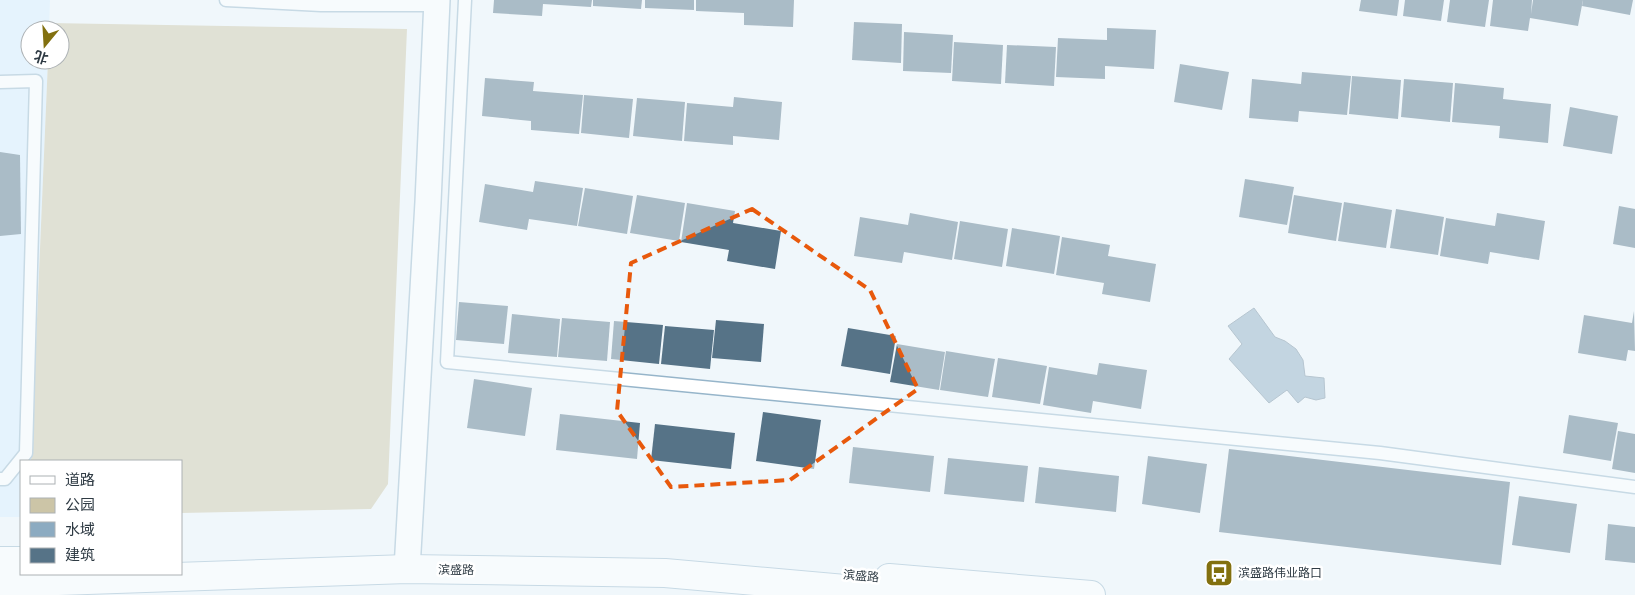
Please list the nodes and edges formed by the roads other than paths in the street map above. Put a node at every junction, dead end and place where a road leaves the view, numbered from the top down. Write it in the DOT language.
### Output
graph roads {
  1 [pos="226,0"];
  2 [pos="465,0"];
  3 [pos="437,2"];
  4 [pos="321,3"];
  5 [pos="0,82"];
  6 [pos="21,460"];
  7 [pos="20,461"];
  8 [pos="0,479"];
  9 [pos="1635,487"];
  10 [pos="182,557"];
  11 [pos="407,560"];
  12 [pos="0,561"];
  13 [pos="20,561"];
  14 [pos="0,583"];
  15 [pos="39,588"];
  16 [pos="912,595"];
  17 [pos="1092,595"];
  1 -- 4 [label="lane"];
  2 -- 9 [label="lane"];
  3 -- 4 [label="lane"];
  3 -- 11 [label="street"];
  5 -- 6 [label="lane"];
  7 -- 8 [label="lane"];
  10 -- 11 [label="main road, 滨盛路"];
  11 -- 15 [label="main road, 滨盛路"];
  11 -- 16 [label="main road, 滨盛路"];
  11 -- 17 [label="main road, 滨盛路"];
  12 -- 13 [label="main road"];
  14 -- 15 [label="main road, 滨盛路"];
}
